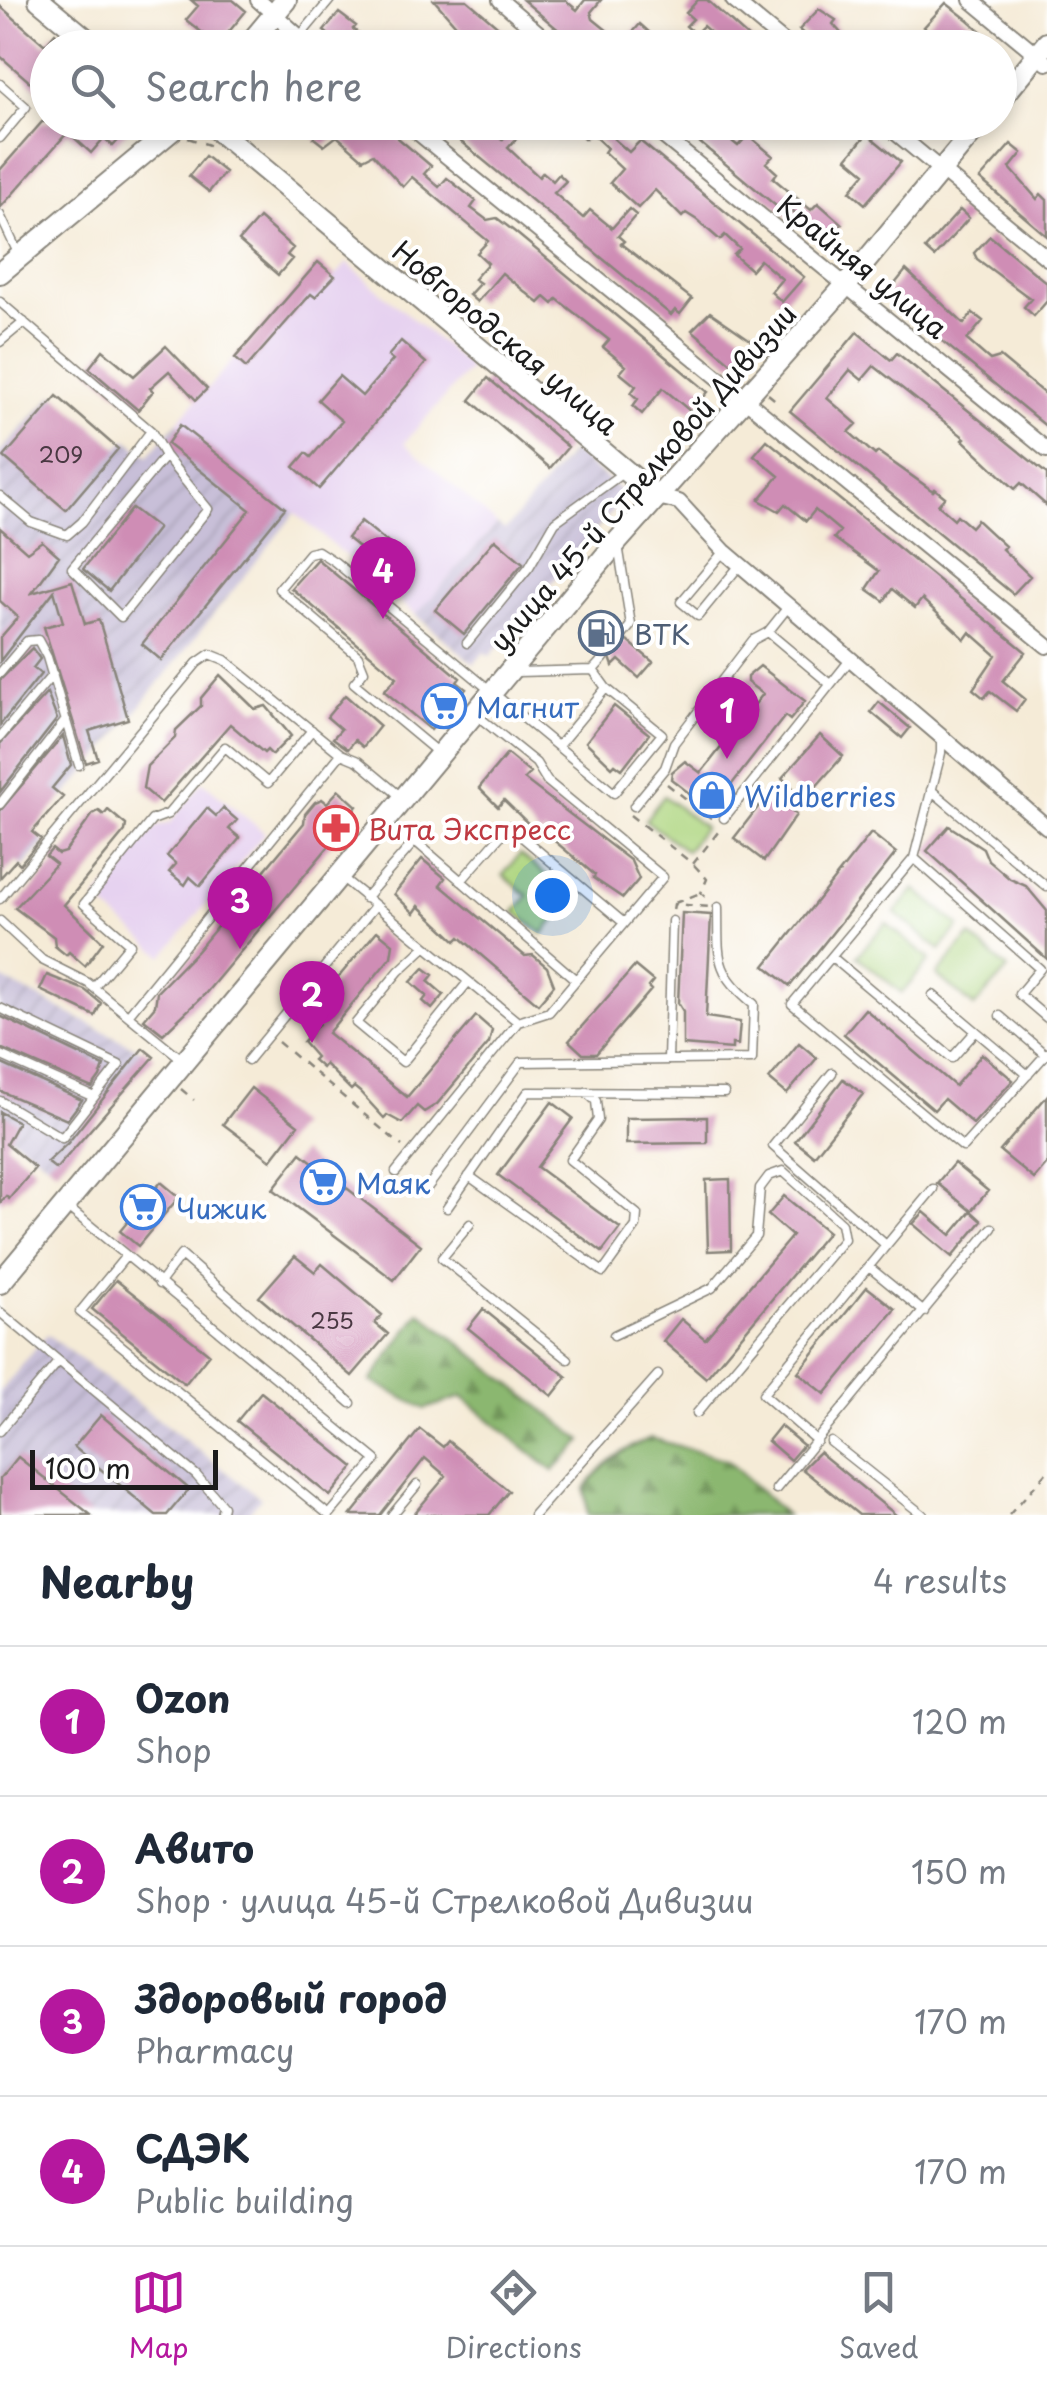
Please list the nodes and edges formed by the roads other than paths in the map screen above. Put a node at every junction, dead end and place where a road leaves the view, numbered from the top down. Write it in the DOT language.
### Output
graph roads {
  1 [pos="39,0"];
  2 [pos="330,0"];
  3 [pos="500,0"];
  4 [pos="733,0"];
  5 [pos="971,0"];
  6 [pos="273,5"];
  7 [pos="75,30"];
  8 [pos="257,30"];
  9 [pos="288,30"];
  10 [pos="305,30"];
  11 [pos="535,30"];
  12 [pos="769,30"];
  13 [pos="1012,30"];
  14 [pos="1017,34"];
  15 [pos="1044,54"];
  16 [pos="1017,82"];
  17 [pos="0,84"];
  18 [pos="0,138"];
  19 [pos="168,140"];
  20 [pos="227,140"];
  21 [pos="426,140"];
  22 [pos="668,140"];
  23 [pos="904,140"];
  24 [pos="966,140"];
  25 [pos="941,170"];
  26 [pos="0,215"];
  27 [pos="20,257"];
  28 [pos="1047,258"];
  29 [pos="0,273"];
  30 [pos="847,284"];
  31 [pos="0,302"];
  32 [pos="24,322"];
  33 [pos="0,342"];
  34 [pos="746,400"];
  35 [pos="151,430"];
  36 [pos="1047,450"];
  37 [pos="165,456"];
  38 [pos="624,472"];
  39 [pos="0,496"];
  40 [pos="656,497"];
  41 [pos="618,542"];
  42 [pos="724,551"];
  43 [pos="740,565"];
  44 [pos="788,607"];
  45 [pos="768,632"];
  46 [pos="622,636"];
  47 [pos="467,643"];
  48 [pos="1047,646"];
  49 [pos="604,658"];
  50 [pos="850,660"];
  51 [pos="593,670"];
  52 [pos="0,673"];
  53 [pos="52,674"];
  54 [pos="830,684"];
  55 [pos="498,686"];
  56 [pos="606,688"];
  57 [pos="475,714"];
  58 [pos="66,720"];
  59 [pos="312,730"];
  60 [pos="0,737"];
  61 [pos="941,738"];
  62 [pos="558,746"];
  63 [pos="341,754"];
  64 [pos="440,755"];
  65 [pos="80,764"];
  66 [pos="931,790"];
  67 [pos="404,799"];
  68 [pos="0,804"];
  69 [pos="634,806"];
  70 [pos="724,818"];
  71 [pos="1047,827"];
  72 [pos="914,858"];
  73 [pos="340,876"];
  74 [pos="460,881"];
  75 [pos="1047,887"];
  76 [pos="0,898"];
  77 [pos="364,898"];
  78 [pos="374,907"];
  79 [pos="718,907"];
  80 [pos="672,921"];
  81 [pos="0,922"];
  82 [pos="624,923"];
  83 [pos="425,947"];
  84 [pos="832,956"];
  85 [pos="576,980"];
  86 [pos="468,982"];
  87 [pos="94,987"];
  88 [pos="934,995"];
  89 [pos="0,1008"];
  90 [pos="130,1014"];
  91 [pos="1000,1016"];
  92 [pos="1047,1018"];
  93 [pos="518,1022"];
  94 [pos="976,1031"];
  95 [pos="1046,1054"];
  96 [pos="0,1055"];
  97 [pos="248,1060"];
  98 [pos="668,1060"];
  99 [pos="185,1062"];
  100 [pos="832,1073"];
  101 [pos="1028,1075"];
  102 [pos="586,1092"];
  103 [pos="724,1093"];
  104 [pos="94,1097"];
  105 [pos="0,1101"];
  106 [pos="396,1172"];
  107 [pos="469,1176"];
  108 [pos="933,1190"];
  109 [pos="424,1192"];
  110 [pos="65,1206"];
  111 [pos="447,1208"];
  112 [pos="470,1224"];
  113 [pos="992,1228"];
  114 [pos="886,1245"];
  115 [pos="126,1256"];
  116 [pos="869,1267"];
  117 [pos="0,1283"];
  118 [pos="160,1284"];
  119 [pos="0,1312"];
  120 [pos="924,1312"];
  121 [pos="614,1335"];
  122 [pos="568,1359"];
  123 [pos="58,1362"];
  124 [pos="658,1376"];
  125 [pos="351,1403"];
  126 [pos="697,1413"];
  127 [pos="0,1431"];
  128 [pos="817,1441"];
  129 [pos="831,1442"];
  130 [pos="417,1485"];
  131 [pos="776,1489"];
  132 [pos="221,1515"];
  133 [pos="392,1515"];
  134 [pos="534,1515"];
  135 [pos="922,1515"];
  1 -- 7 [label="main road"];
  2 -- 10 [label="lane"];
  3 -- 11 [label="street"];
  4 -- 12 [label="street"];
  5 -- 13 [label="street"];
  6 -- 8 [label="main road"];
  6 -- 9 [label="street"];
  14 -- 15 [label="street"];
  15 -- 16 [label="main road"];
  17 -- 18 [label="lane"];
  19 -- 27 [label="main road"];
  20 -- 38 [label="main road, Новгородская улица"];
  21 -- 34 [label="street"];
  22 -- 30 [label="street, Крайняя улица"];
  23 -- 25 [label="street"];
  24 -- 25 [label="main road, улица 45-й Стрелковой Дивизии"];
  25 -- 28 [label="street"];
  25 -- 30 [label="main road, улица 45-й Стрелковой Дивизии"];
  26 -- 27 [label="lane"];
  27 -- 29 [label="main road"];
  30 -- 34 [label="main road, улица 45-й Стрелковой Дивизии"];
  30 -- 36 [label="street, Крайняя улица"];
  31 -- 32 [label="lane"];
  32 -- 33 [label="lane"];
  32 -- 35 [label="lane"];
  34 -- 40 [label="main road, улица 45-й Стрелковой Дивизии"];
  34 -- 48 [label="street"];
  35 -- 37 [label="lane"];
  35 -- 39 [label="lane"];
  37 -- 37 [label="lane"];
  38 -- 40 [label="main road, Новгородская улица"];
  38 -- 47 [label="lane"];
  40 -- 41 [label="main road, улица 45-й Стрелковой Дивизии"];
  40 -- 42 [label="street, Новгородская улица"];
  41 -- 46 [label="lane"];
  41 -- 55 [label="main road, улица 45-й Стрелковой Дивизии"];
  42 -- 43 [label="street, Новгородская улица"];
  42 -- 43 [label="lane"];
  43 -- 44 [label="street, Новгородская улица"];
  44 -- 45 [label="lane"];
  44 -- 50 [label="street, Новгородская улица"];
  45 -- 54 [label="lane"];
  45 -- 69 [label="lane"];
  49 -- 51 [label="lane"];
  50 -- 54 [label="lane"];
  50 -- 61 [label="street, Новгородская улица"];
  51 -- 55 [label="lane"];
  51 -- 56 [label="lane"];
  52 -- 53 [label="lane"];
  53 -- 58 [label="lane"];
  53 -- 60 [label="lane"];
  54 -- 70 [label="lane"];
  55 -- 57 [label="main road, улица 45-й Стрелковой Дивизии"];
  55 -- 62 [label="lane"];
  55 -- 64 [label="lane"];
  56 -- 62 [label="lane"];
  56 -- 62 [label="lane"];
  57 -- 64 [label="main road, улица 45-й Стрелковой Дивизии"];
  57 -- 82 [label="lane"];
  58 -- 65 [label="lane"];
  58 -- 68 [label="lane"];
  59 -- 63 [label="lane"];
  59 -- 76 [label="lane"];
  59 -- 87 [label="lane"];
  61 -- 66 [label="lane"];
  61 -- 71 [label="street, Новгородская улица"];
  63 -- 67 [label="lane"];
  63 -- 90 [label="lane"];
  64 -- 67 [label="main road, улица 45-й Стрелковой Дивизии"];
  66 -- 72 [label="lane"];
  66 -- 75 [label="lane"];
  67 -- 73 [label="main road, улица 45-й Стрелковой Дивизии"];
  72 -- 84 [label="lane"];
  72 -- 92 [label="lane"];
  73 -- 77 [label="lane"];
  73 -- 99 [label="main road, улица 45-й Стрелковой Дивизии"];
  74 -- 77 [label="lane"];
  74 -- 82 [label="lane"];
  74 -- 85 [label="lane"];
  77 -- 78 [label="lane"];
  78 -- 83 [label="lane"];
  78 -- 97 [label="lane"];
  79 -- 98 [label="lane"];
  80 -- 98 [label="lane"];
  81 -- 87 [label="lane"];
  82 -- 85 [label="lane"];
  83 -- 86 [label="lane"];
  83 -- 86 [label="lane"];
  84 -- 94 [label="lane"];
  84 -- 101 [label="lane"];
  85 -- 93 [label="lane"];
  86 -- 93 [label="lane"];
  87 -- 90 [label="lane"];
  88 -- 94 [label="lane"];
  89 -- 104 [label="lane"];
  90 -- 99 [label="lane"];
  91 -- 95 [label="lane"];
  93 -- 106 [label="lane"];
  94 -- 101 [label="lane"];
  95 -- 101 [label="lane"];
  96 -- 104 [label="lane"];
  98 -- 109 [label="lane"];
  99 -- 110 [label="main road, улица 45-й Стрелковой Дивизии"];
  100 -- 114 [label="lane"];
  102 -- 103 [label="lane"];
  102 -- 107 [label="lane"];
  102 -- 107 [label="lane"];
  104 -- 105 [label="lane"];
  107 -- 111 [label="lane"];
  108 -- 114 [label="lane"];
  110 -- 115 [label="lane"];
  110 -- 117 [label="main road, улица 45-й Стрелковой Дивизии"];
  112 -- 122 [label="lane"];
  113 -- 120 [label="lane"];
  114 -- 116 [label="lane"];
  115 -- 118 [label="lane"];
  115 -- 118 [label="lane"];
  116 -- 120 [label="lane"];
  116 -- 128 [label="lane"];
  118 -- 125 [label="lane"];
  119 -- 123 [label="lane"];
  120 -- 128 [label="lane"];
  121 -- 126 [label="lane"];
  123 -- 127 [label="lane"];
  123 -- 132 [label="lane"];
  124 -- 134 [label="lane"];
  128 -- 131 [label="lane"];
  129 -- 135 [label="lane"];
  130 -- 133 [label="lane"];
}
